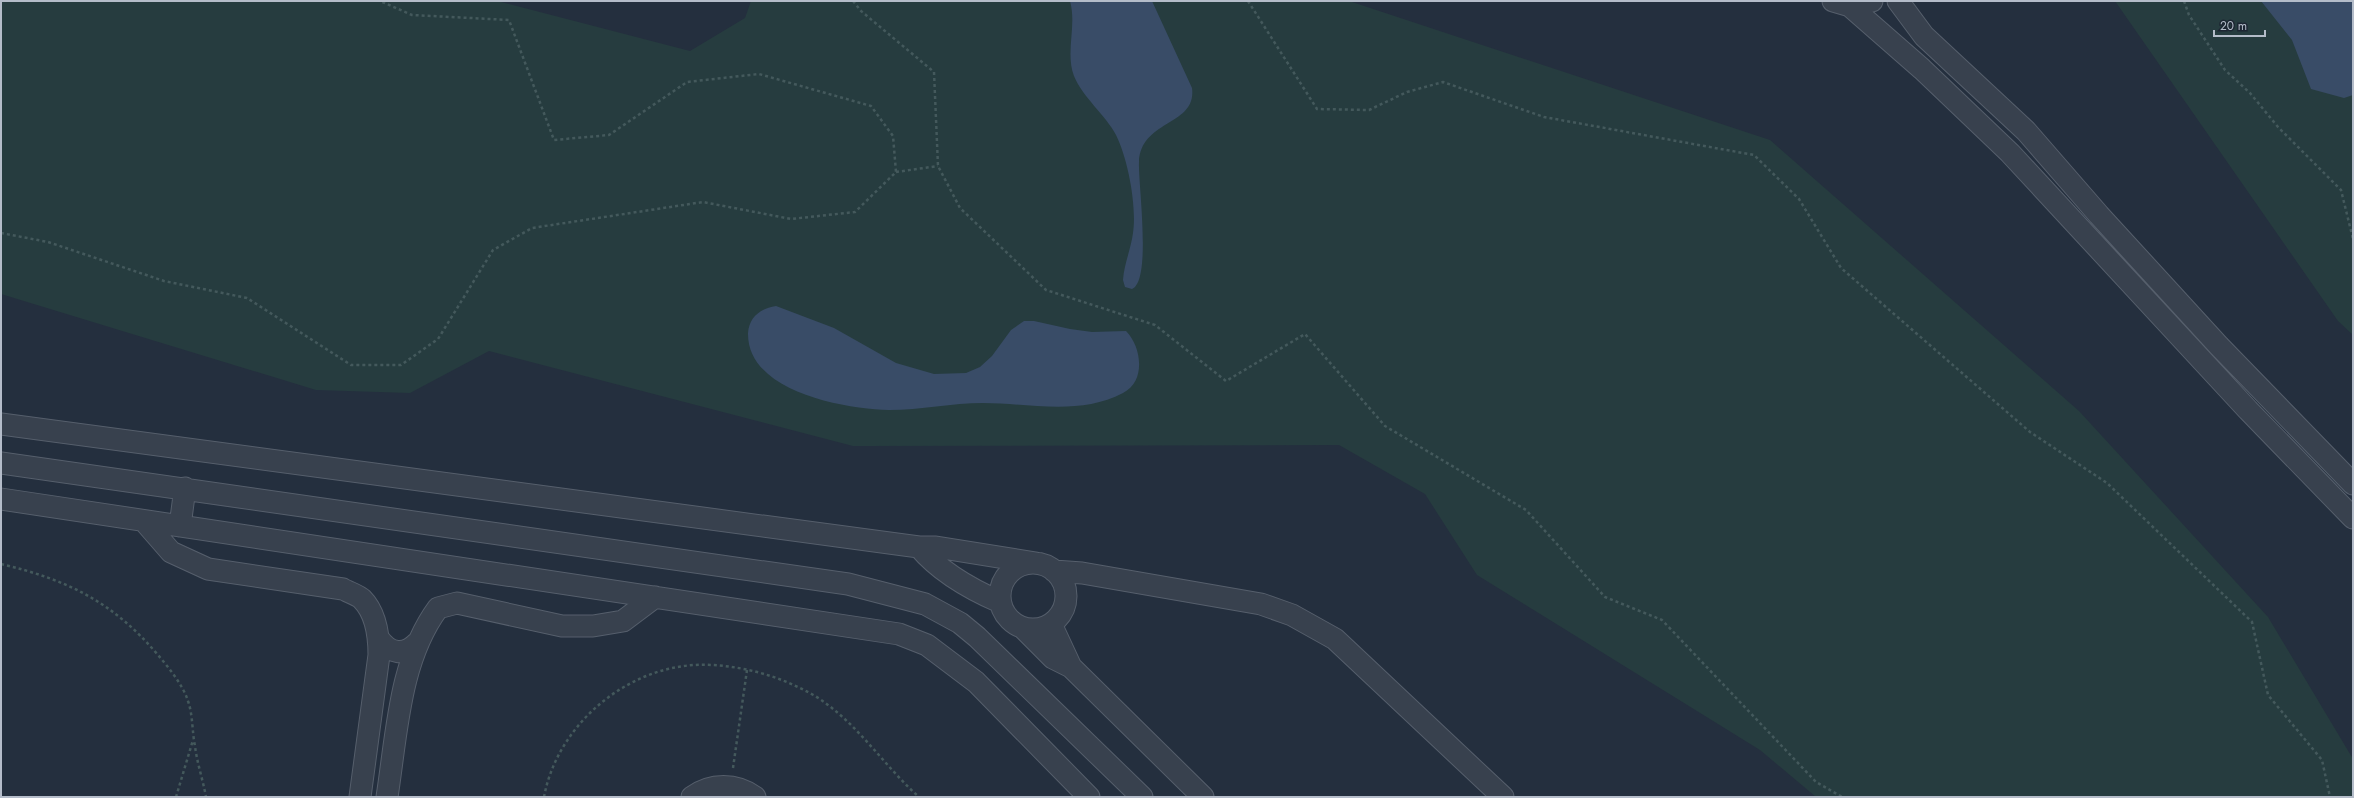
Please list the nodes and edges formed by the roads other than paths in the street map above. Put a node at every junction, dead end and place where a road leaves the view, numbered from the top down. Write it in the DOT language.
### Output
graph roads {
  1 [pos="1872,1"];
  2 [pos="1898,1"];
  3 [pos="1842,4"];
  4 [pos="2220,346"];
  5 [pos="2202,360"];
  6 [pos="1,424"];
  7 [pos="1,463"];
  8 [pos="2353,484"];
  9 [pos="186,488"];
  10 [pos="1,499"];
  11 [pos="2353,518"];
  12 [pos="144,521"];
  13 [pos="180,526"];
  14 [pos="918,547"];
  15 [pos="1045,567"];
  16 [pos="1105,578"];
  17 [pos="1066,593"];
  18 [pos="655,597"];
  19 [pos="1000,602"];
  20 [pos="1052,624"];
  21 [pos="1023,628"];
  22 [pos="379,639"];
  23 [pos="417,643"];
  24 [pos="1071,667"];
  25 [pos="376,685"];
  26 [pos="403,692"];
  27 [pos="360,797"];
  28 [pos="387,797"];
  29 [pos="692,797"];
  30 [pos="755,797"];
  31 [pos="1089,797"];
  32 [pos="1142,797"];
  33 [pos="1203,797"];
  34 [pos="1503,797"];
  1 -- 3 [label="street"];
  2 -- 4 [label="street"];
  3 -- 5 [label="street"];
  4 -- 5 [label="street"];
  4 -- 8 [label="street"];
  5 -- 11 [label="street"];
  6 -- 14 [label="street"];
  7 -- 9 [label="street"];
  9 -- 13 [label="street"];
  9 -- 32 [label="street"];
  10 -- 12 [label="street"];
  12 -- 13 [label="street"];
  12 -- 22 [label="street"];
  13 -- 18 [label="street"];
  14 -- 15 [label="street"];
  14 -- 19 [label="street"];
  15 -- 16 [label="street"];
  15 -- 17 [label="street"];
  15 -- 19 [label="street"];
  16 -- 17 [label="street"];
  16 -- 34 [label="street"];
  17 -- 20 [label="street"];
  18 -- 23 [label="street"];
  18 -- 31 [label="street"];
  19 -- 21 [label="street"];
  20 -- 21 [label="street"];
  20 -- 24 [label="street"];
  21 -- 24 [label="street"];
  22 -- 23 [label="street"];
  22 -- 25 [label="street"];
  23 -- 26 [label="street"];
  24 -- 33 [label="street"];
  25 -- 26 [label="street"];
  25 -- 27 [label="street"];
  26 -- 28 [label="street"];
  29 -- 30 [label="street"];
}
